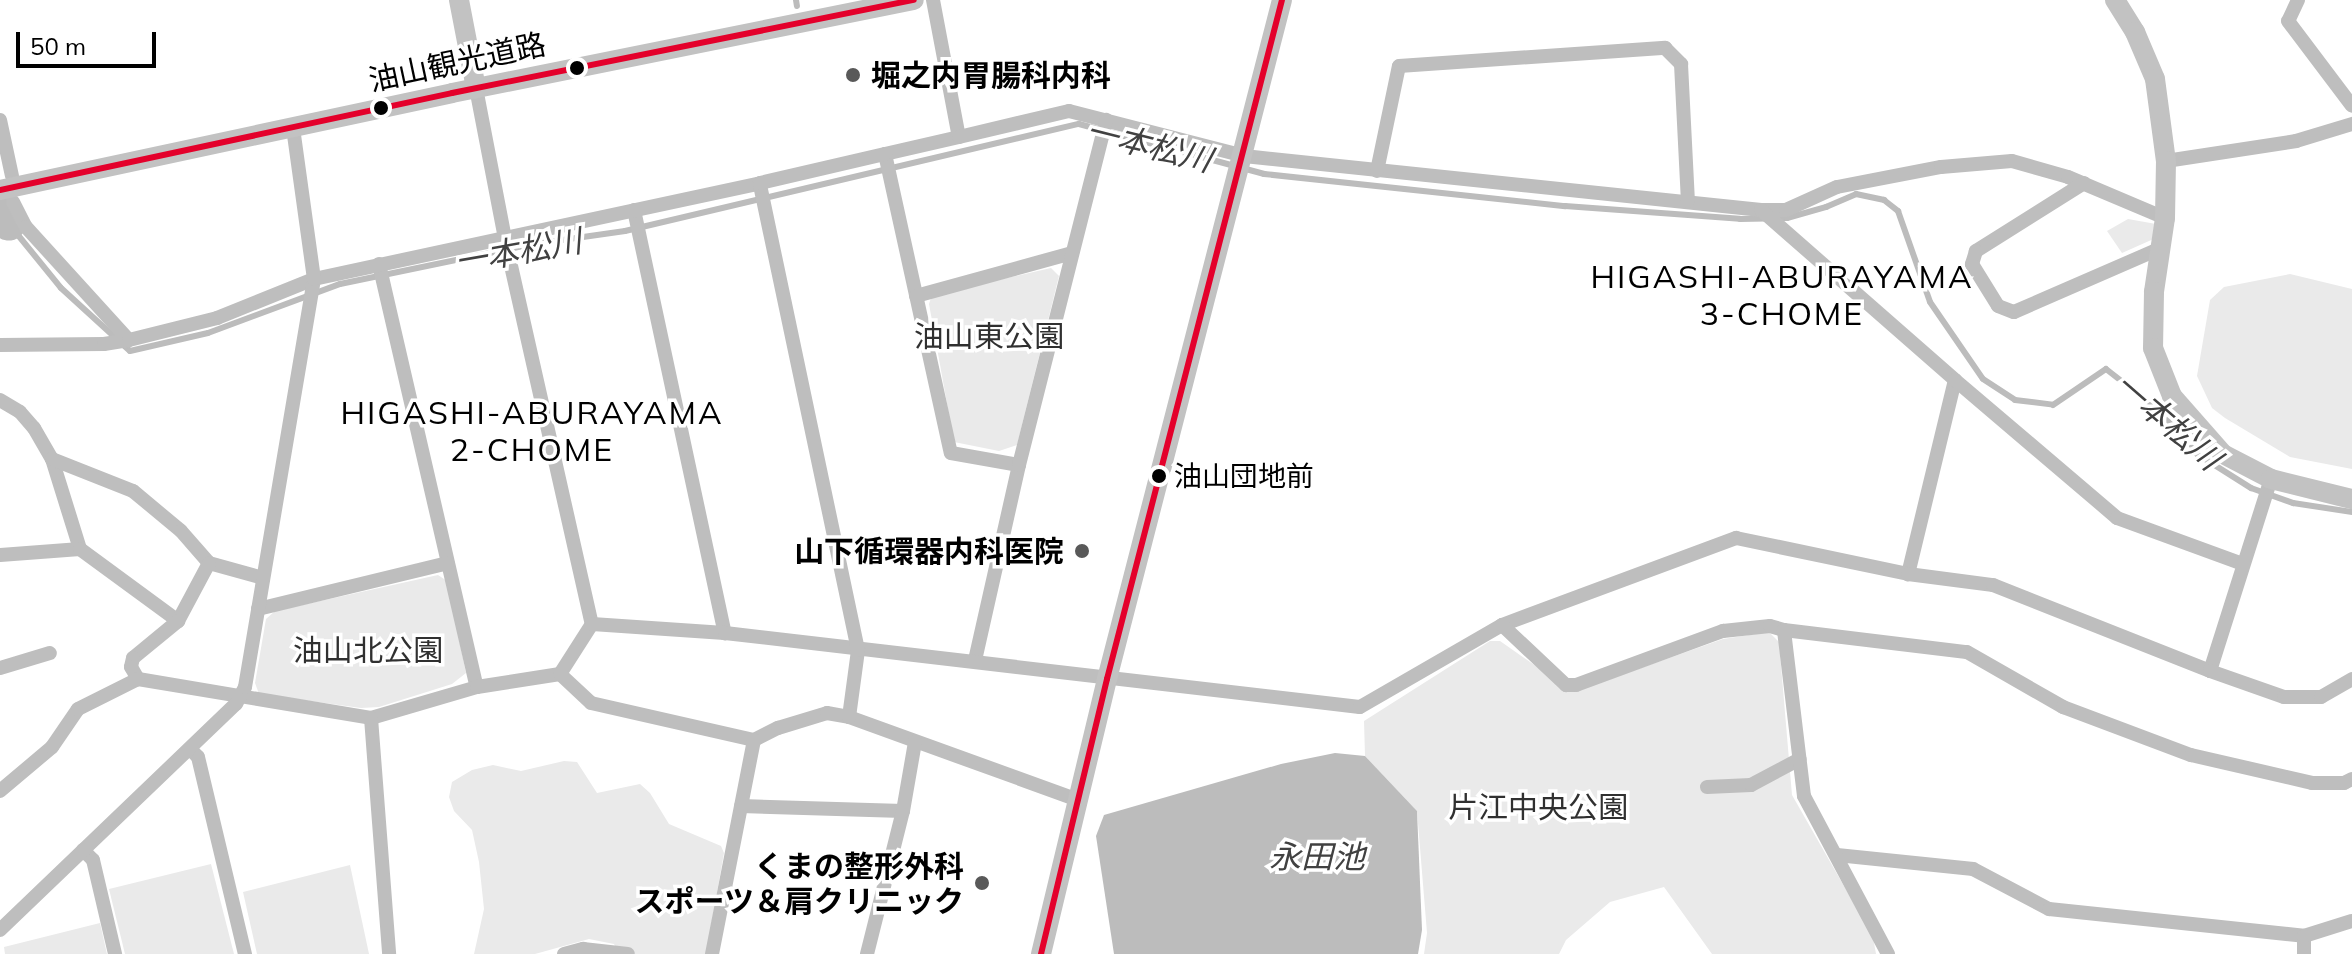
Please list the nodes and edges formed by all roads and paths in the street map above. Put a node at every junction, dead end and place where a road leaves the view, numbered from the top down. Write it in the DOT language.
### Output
graph roads {
  1 [pos="459,0"];
  2 [pos="914,0"];
  3 [pos="933,0"];
  4 [pos="1282,0"];
  5 [pos="2115,0"];
  6 [pos="2298,0"];
  7 [pos="476,88"];
  8 [pos="2352,106"];
  9 [pos="0,120"];
  10 [pos="1105,122"];
  11 [pos="2352,124"];
  12 [pos="293,128"];
  13 [pos="959,137"];
  14 [pos="1244,156"];
  15 [pos="886,158"];
  16 [pos="2166,161"];
  17 [pos="1377,171"];
  18 [pos="2084,183"];
  19 [pos="10,189"];
  20 [pos="762,192"];
  21 [pos="1688,201"];
  22 [pos="1763,212"];
  23 [pos="635,214"];
  24 [pos="2165,218"];
  25 [pos="508,248"];
  26 [pos="2161,248"];
  27 [pos="1072,253"];
  28 [pos="380,268"];
  29 [pos="313,284"];
  30 [pos="916,296"];
  31 [pos="129,340"];
  32 [pos="0,345"];
  33 [pos="1955,380"];
  34 [pos="0,400"];
  35 [pos="52,459"];
  36 [pos="1019,465"];
  37 [pos="2270,480"];
  38 [pos="2352,499"];
  39 [pos="80,549"];
  40 [pos="0,555"];
  41 [pos="209,563"];
  42 [pos="448,563"];
  43 [pos="2243,564"];
  44 [pos="1908,574"];
  45 [pos="263,578"];
  46 [pos="258,609"];
  47 [pos="178,621"];
  48 [pos="592,624"];
  49 [pos="1502,625"];
  50 [pos="1784,630"];
  51 [pos="725,633"];
  52 [pos="858,650"];
  53 [pos="50,653"];
  54 [pos="975,660"];
  55 [pos="0,668"];
  56 [pos="2210,671"];
  57 [pos="560,674"];
  58 [pos="138,679"];
  59 [pos="1107,679"];
  60 [pos="2352,679"];
  61 [pos="477,687"];
  62 [pos="239,697"];
  63 [pos="849,717"];
  64 [pos="371,718"];
  65 [pos="754,740"];
  66 [pos="915,742"];
  67 [pos="190,749"];
  68 [pos="1800,759"];
  69 [pos="2352,779"];
  70 [pos="1707,787"];
  71 [pos="0,791"];
  72 [pos="1078,800"];
  73 [pos="741,806"];
  74 [pos="903,811"];
  75 [pos="83,850"];
  76 [pos="1837,855"];
  77 [pos="2352,921"];
  78 [pos="0,930"];
  79 [pos="2304,936"];
  80 [pos="115,954"];
  81 [pos="245,954"];
  82 [pos="389,954"];
  83 [pos="564,954"];
  84 [pos="628,954"];
  85 [pos="712,954"];
  86 [pos="867,954"];
  87 [pos="1041,954"];
  88 [pos="1888,954"];
  89 [pos="2304,954"];
  1 -- 7 [label="street"];
  2 -- 7 [label="street, 油山観光道路"];
  3 -- 13 [label="street"];
  4 -- 14 [label="street"];
  5 -- 16 [label="street"];
  6 -- 8 [label="street"];
  7 -- 12 [label="street, 油山観光道路"];
  7 -- 25 [label="street"];
  9 -- 19 [label="street"];
  10 -- 13 [label="street"];
  10 -- 14 [label="street"];
  10 -- 27 [label="street"];
  11 -- 16 [label="street"];
  12 -- 19 [label="street, 油山観光道路"];
  12 -- 29 [label="street"];
  13 -- 15 [label="street"];
  14 -- 17 [label="street"];
  14 -- 59 [label="street"];
  15 -- 20 [label="street"];
  15 -- 30 [label="street"];
  16 -- 24 [label="street"];
  17 -- 21 [label="street"];
  17 -- 21 [label="street"];
  18 -- 22 [label="street"];
  18 -- 24 [label="street"];
  18 -- 26 [label="street"];
  19 -- 31 [label="street"];
  20 -- 23 [label="street"];
  20 -- 52 [label="street"];
  21 -- 22 [label="street"];
  22 -- 33 [label="street"];
  23 -- 25 [label="street"];
  23 -- 51 [label="street"];
  24 -- 26 [label="street"];
  25 -- 28 [label="street"];
  25 -- 48 [label="street"];
  26 -- 37 [label="street"];
  27 -- 30 [label="street"];
  27 -- 36 [label="street"];
  28 -- 29 [label="street"];
  28 -- 42 [label="street"];
  29 -- 31 [label="street"];
  29 -- 45 [label="street"];
  30 -- 36 [label="street"];
  31 -- 32 [label="street"];
  33 -- 43 [label="street"];
  33 -- 44 [label="street"];
  34 -- 35 [label="street"];
  35 -- 39 [label="street"];
  35 -- 41 [label="street"];
  36 -- 54 [label="street"];
  37 -- 38 [label="street"];
  37 -- 43 [label="street"];
  39 -- 40 [label="street"];
  39 -- 47 [label="street"];
  41 -- 45 [label="street"];
  41 -- 47 [label="street"];
  42 -- 46 [label="street"];
  42 -- 61 [label="street"];
  43 -- 56 [label="street"];
  44 -- 49 [label="street"];
  44 -- 56 [label="street"];
  45 -- 46 [label="street"];
  46 -- 62 [label="street"];
  47 -- 58 [label="street"];
  48 -- 51 [label="street"];
  48 -- 57 [label="street"];
  49 -- 50 [label="street"];
  49 -- 59 [label="street"];
  50 -- 68 [label="street"];
  50 -- 69 [label="street"];
  51 -- 52 [label="street"];
  52 -- 54 [label="street"];
  52 -- 63 [label="street"];
  53 -- 55 [label="street"];
  54 -- 59 [label="street"];
  56 -- 60 [label="street"];
  57 -- 61 [label="street"];
  57 -- 65 [label="street"];
  58 -- 62 [label="street"];
  58 -- 71 [label="street"];
  59 -- 72 [label="street"];
  61 -- 64 [label="street"];
  62 -- 64 [label="street"];
  62 -- 67 [label="street"];
  63 -- 65 [label="street"];
  63 -- 66 [label="street"];
  64 -- 82 [label="street"];
  65 -- 73 [label="street"];
  66 -- 72 [label="street"];
  66 -- 74 [label="street"];
  67 -- 75 [label="street"];
  67 -- 81 [label="street"];
  68 -- 70 [label="street"];
  68 -- 76 [label="street"];
  72 -- 87 [label="street"];
  73 -- 74 [label="street"];
  73 -- 85 [label="street"];
  74 -- 86 [label="street"];
  75 -- 78 [label="street"];
  75 -- 80 [label="street"];
  76 -- 79 [label="street"];
  76 -- 88 [label="street"];
  77 -- 79 [label="street"];
  79 -- 89 [label="street"];
  83 -- 84 [label="street"];
}
